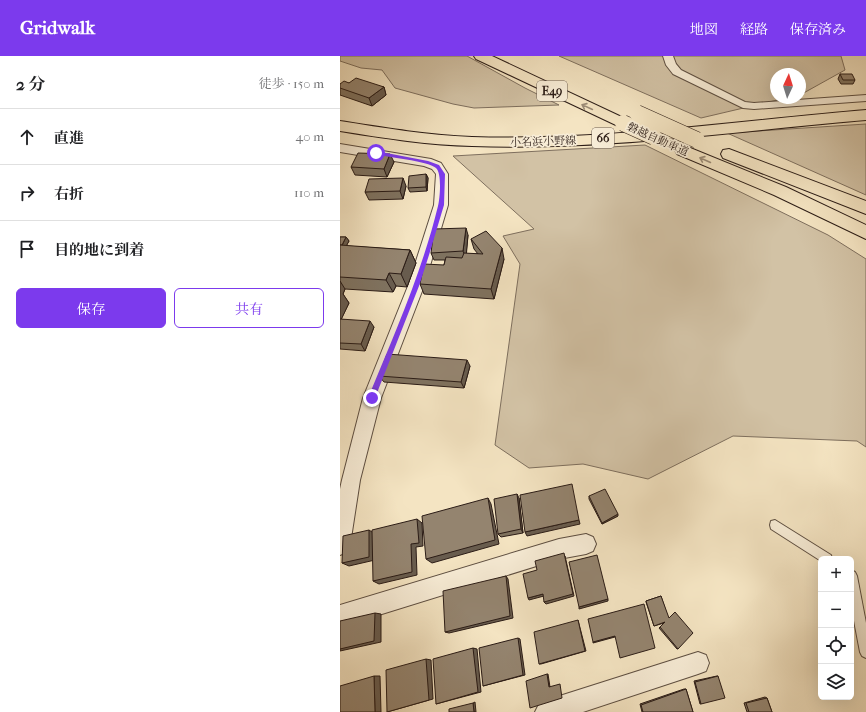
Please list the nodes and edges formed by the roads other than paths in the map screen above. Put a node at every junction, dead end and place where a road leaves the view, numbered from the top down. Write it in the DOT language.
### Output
graph roads {
  1 [pos="481,56"];
  2 [pos="510,56"];
  3 [pos="668,56"];
  4 [pos="601,98"];
  5 [pos="866,98"];
  6 [pos="622,107"];
  7 [pos="866,115"];
  8 [pos="340,126"];
  9 [pos="340,148"];
  10 [pos="728,162"];
  11 [pos="866,208"];
  12 [pos="866,218"];
  13 [pos="866,233"];
  14 [pos="866,243"];
  15 [pos="776,525"];
  16 [pos="586,544"];
  17 [pos="340,545"];
  18 [pos="822,556"];
  19 [pos="854,591"];
  20 [pos="340,616"];
  21 [pos="866,652"];
  22 [pos="698,663"];
  23 [pos="548,712"];
  10 -- 1 [label="main road, 磐越自動車道 / E49, one-way, bridge"];
  2 -- 4 [label="main road, E49"];
  3 -- 5 [label="street"];
  6 -- 10 [label="main road, 磐越自動車道, bridge"];
  7 -- 8 [label="main road, 小名浜小野線 / 66"];
  9 -- 17 [label="street"];
  10 -- 11 [label="main road"];
  10 -- 12 [label="main road"];
  10 -- 13 [label="main road"];
  10 -- 14 [label="main road"];
  15 -- 18 [label="lane"];
  16 -- 20 [label="street"];
  19 -- 21 [label="lane"];
  22 -- 23 [label="street"];
}
